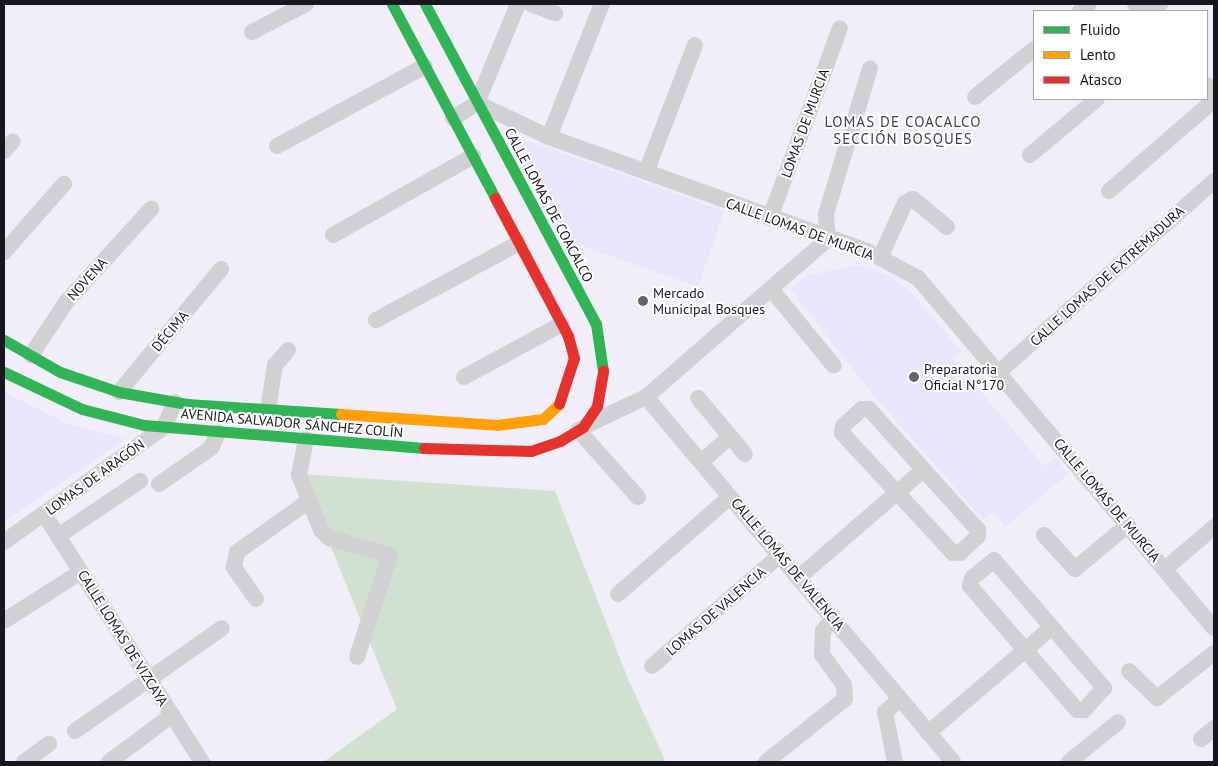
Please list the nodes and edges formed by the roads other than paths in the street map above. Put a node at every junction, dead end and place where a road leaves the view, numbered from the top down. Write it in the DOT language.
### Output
graph roads {
  1 [pos="306,4"];
  2 [pos="392,4"];
  3 [pos="425,4"];
  4 [pos="518,4"];
  5 [pos="531,4"];
  6 [pos="602,4"];
  7 [pos="556,13"];
  8 [pos="840,28"];
  9 [pos="252,32"];
  10 [pos="696,45"];
  11 [pos="1033,50"];
  12 [pos="425,66"];
  13 [pos="870,68"];
  14 [pos="975,97"];
  15 [pos="1096,100"];
  16 [pos="1202,100"];
  17 [pos="477,102"];
  18 [pos="452,118"];
  19 [pos="549,137"];
  20 [pos="277,146"];
  21 [pos="1030,155"];
  22 [pos="473,156"];
  23 [pos="646,172"];
  24 [pos="1214,180"];
  25 [pos="64,184"];
  26 [pos="1109,191"];
  27 [pos="151,209"];
  28 [pos="770,218"];
  29 [pos="947,227"];
  30 [pos="333,235"];
  31 [pos="828,239"];
  32 [pos="519,243"];
  33 [pos="4,252"];
  34 [pos="880,258"];
  35 [pos="220,269"];
  36 [pos="771,289"];
  37 [pos="376,320"];
  38 [pos="562,324"];
  39 [pos="4,340"];
  40 [pos="288,350"];
  41 [pos="31,355"];
  42 [pos="834,366"];
  43 [pos="4,372"];
  44 [pos="999,372"];
  45 [pos="464,377"];
  46 [pos="119,392"];
  47 [pos="646,397"];
  48 [pos="698,398"];
  49 [pos="175,402"];
  50 [pos="268,410"];
  51 [pos="353,415"];
  52 [pos="164,427"];
  53 [pos="580,428"];
  54 [pos="218,433"];
  55 [pos="730,437"];
  56 [pos="306,440"];
  57 [pos="350,443"];
  58 [pos="745,454"];
  59 [pos="701,462"];
  60 [pos="924,470"];
  61 [pos="140,482"];
  62 [pos="159,484"];
  63 [pos="897,492"];
  64 [pos="638,497"];
  65 [pos="730,497"];
  66 [pos="308,501"];
  67 [pos="44,514"];
  68 [pos="1128,525"];
  69 [pos="1214,527"];
  70 [pos="1044,535"];
  71 [pos="58,536"];
  72 [pos="4,542"];
  73 [pos="780,556"];
  74 [pos="1165,569"];
  75 [pos="81,572"];
  76 [pos="798,578"];
  77 [pos="618,594"];
  78 [pos="256,598"];
  79 [pos="834,618"];
  80 [pos="4,621"];
  81 [pos="1052,627"];
  82 [pos="222,628"];
  83 [pos="1214,628"];
  84 [pos="1026,649"];
  85 [pos="1214,653"];
  86 [pos="357,657"];
  87 [pos="652,666"];
  88 [pos="1129,671"];
  89 [pos="148,678"];
  90 [pos="900,699"];
  91 [pos="172,715"];
  92 [pos="1118,722"];
  93 [pos="1214,728"];
  94 [pos="74,731"];
  95 [pos="928,733"];
  96 [pos="1201,739"];
  97 [pos="49,744"];
  98 [pos="24,762"];
  99 [pos="109,762"];
  100 [pos="202,762"];
  101 [pos="766,762"];
  102 [pos="896,762"];
  103 [pos="953,762"];
  104 [pos="1069,762"];
  1 -- 9 [label="street"];
  2 -- 12 [label="street"];
  3 -- 17 [label="street, CALLE LOMAS DE COACALCO"];
  4 -- 17 [label="street"];
  5 -- 7 [label="street"];
  6 -- 19 [label="street"];
  8 -- 28 [label="street, LOMAS DE MURCIA"];
  10 -- 23 [label="street"];
  11 -- 14 [label="street"];
  12 -- 18 [label="street"];
  12 -- 20 [label="street"];
  13 -- 31 [label="street"];
  15 -- 21 [label="street"];
  16 -- 26 [label="street"];
  17 -- 18 [label="street"];
  17 -- 19 [label="street, CALLE LOMAS DE MURCIA"];
  17 -- 53 [label="street, CALLE LOMAS DE COACALCO"];
  18 -- 22 [label="street"];
  19 -- 23 [label="street, CALLE LOMAS DE MURCIA"];
  22 -- 30 [label="street"];
  22 -- 32 [label="street"];
  23 -- 28 [label="street, CALLE LOMAS DE MURCIA"];
  24 -- 44 [label="street, CALLE LOMAS DE EXTREMADURA"];
  25 -- 33 [label="street"];
  27 -- 41 [label="street, NOVENA"];
  28 -- 31 [label="street, CALLE LOMAS DE MURCIA"];
  29 -- 34 [label="street"];
  31 -- 34 [label="street, CALLE LOMAS DE MURCIA"];
  31 -- 36 [label="street"];
  32 -- 37 [label="street"];
  32 -- 38 [label="street"];
  34 -- 44 [label="street, CALLE LOMAS DE MURCIA"];
  35 -- 46 [label="street, DÉCIMA"];
  36 -- 42 [label="street"];
  36 -- 47 [label="street"];
  38 -- 45 [label="street"];
  38 -- 51 [label="street, AVENIDA SALVADOR SÁNCHEZ COLÍN"];
  39 -- 41 [label="street, AVENIDA SALVADOR SÁNCHEZ COLÍN"];
  40 -- 50 [label="street"];
  41 -- 46 [label="street, AVENIDA SALVADOR SÁNCHEZ COLÍN"];
  43 -- 52 [label="street, AVENIDA SALVADOR SÁNCHEZ COLÍN"];
  44 -- 68 [label="street, CALLE LOMAS DE MURCIA"];
  46 -- 49 [label="street, AVENIDA SALVADOR SÁNCHEZ COLÍN"];
  47 -- 53 [label="street"];
  47 -- 59 [label="street, CALLE LOMAS DE VALENCIA"];
  48 -- 55 [label="street"];
  49 -- 50 [label="street, AVENIDA SALVADOR SÁNCHEZ COLÍN"];
  49 -- 52 [label="street"];
  50 -- 51 [label="street, AVENIDA SALVADOR SÁNCHEZ COLÍN"];
  51 -- 57 [label="street"];
  52 -- 54 [label="street, AVENIDA SALVADOR SÁNCHEZ COLÍN"];
  52 -- 67 [label="street, LOMAS DE ARAGÓN"];
  53 -- 57 [label="street, AVENIDA SALVADOR SÁNCHEZ COLÍN"];
  53 -- 64 [label="street"];
  54 -- 56 [label="street, AVENIDA SALVADOR SÁNCHEZ COLÍN"];
  54 -- 62 [label="street"];
  55 -- 58 [label="street"];
  55 -- 59 [label="street"];
  56 -- 57 [label="street, AVENIDA SALVADOR SÁNCHEZ COLÍN"];
  56 -- 66 [label="street"];
  59 -- 65 [label="street, CALLE LOMAS DE VALENCIA"];
  60 -- 63 [label="street"];
  60 -- 63 [label="street"];
  60 -- 63 [label="street"];
  61 -- 71 [label="street"];
  63 -- 76 [label="street"];
  65 -- 73 [label="street, CALLE LOMAS DE VALENCIA"];
  65 -- 77 [label="street"];
  66 -- 78 [label="street"];
  66 -- 86 [label="street"];
  67 -- 71 [label="street, CALLE LOMAS DE VIZCAYA"];
  67 -- 72 [label="street, LOMAS DE ARAGÓN"];
  68 -- 70 [label="street"];
  68 -- 74 [label="street, CALLE LOMAS DE MURCIA"];
  69 -- 74 [label="street"];
  71 -- 75 [label="street, CALLE LOMAS DE VIZCAYA"];
  73 -- 76 [label="street, CALLE LOMAS DE VALENCIA"];
  73 -- 87 [label="street, LOMAS DE VALENCIA"];
  74 -- 83 [label="street, CALLE LOMAS DE MURCIA"];
  75 -- 80 [label="street"];
  75 -- 89 [label="street, CALLE LOMAS DE VIZCAYA"];
  76 -- 79 [label="street, CALLE LOMAS DE VALENCIA"];
  79 -- 90 [label="street, CALLE LOMAS DE VALENCIA"];
  79 -- 101 [label="street"];
  81 -- 84 [label="street"];
  81 -- 84 [label="street"];
  81 -- 84 [label="street"];
  82 -- 89 [label="street"];
  84 -- 95 [label="street"];
  85 -- 88 [label="street"];
  89 -- 91 [label="street, CALLE LOMAS DE VIZCAYA"];
  89 -- 94 [label="street"];
  90 -- 95 [label="street, CALLE LOMAS DE VALENCIA"];
  90 -- 102 [label="street"];
  91 -- 99 [label="street"];
  91 -- 100 [label="street, CALLE LOMAS DE VIZCAYA"];
  92 -- 104 [label="street"];
  93 -- 96 [label="street"];
  95 -- 103 [label="street, CALLE LOMAS DE VALENCIA"];
  97 -- 98 [label="street"];
}
